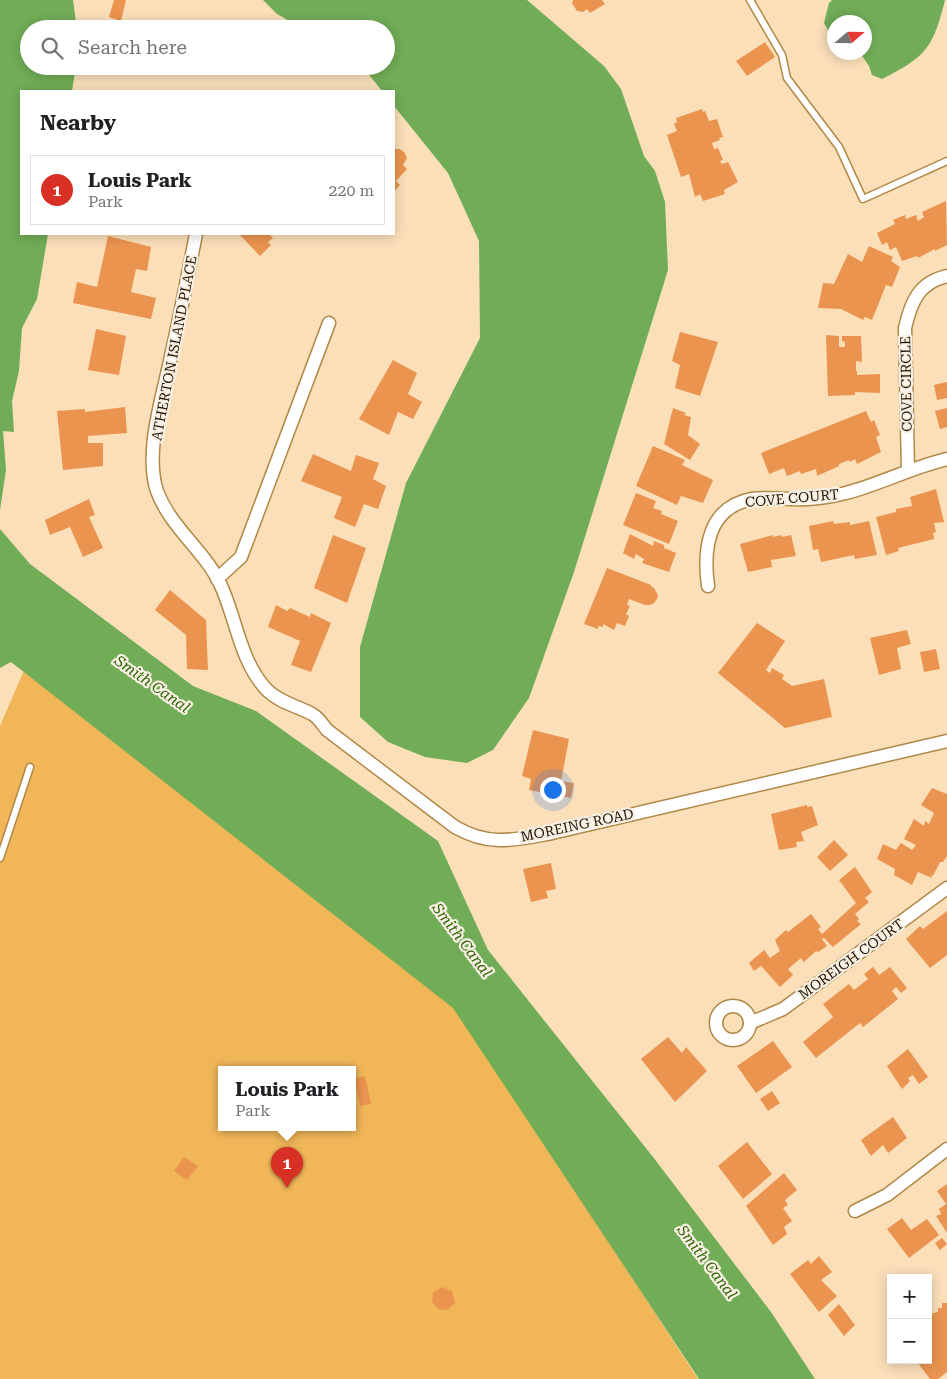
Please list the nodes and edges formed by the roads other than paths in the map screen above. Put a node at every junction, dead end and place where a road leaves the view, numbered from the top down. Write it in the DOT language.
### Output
graph roads {
  1 [pos="750,0"];
  2 [pos="947,161"];
  3 [pos="196,235"];
  4 [pos="947,276"];
  5 [pos="329,323"];
  6 [pos="947,459"];
  7 [pos="908,471"];
  8 [pos="217,579"];
  9 [pos="708,586"];
  10 [pos="234,620"];
  11 [pos="947,741"];
  12 [pos="30,767"];
  13 [pos="0,858"];
  14 [pos="947,888"];
  15 [pos="750,1023"];
  16 [pos="947,1149"];
  17 [pos="855,1211"];
  1 -- 2 [label="lane"];
  3 -- 8 [label="street, ATHERTON ISLAND PLACE"];
  4 -- 7 [label="street, COVE CIRCLE"];
  5 -- 8 [label="street"];
  6 -- 7 [label="street"];
  7 -- 9 [label="street, COVE COURT"];
  8 -- 10 [label="street, ATHERTON ISLAND PLACE"];
  10 -- 11 [label="street, MOREING ROAD"];
  12 -- 13 [label="lane"];
  14 -- 15 [label="street, MOREIGH COURT"];
  16 -- 17 [label="street"];
}
